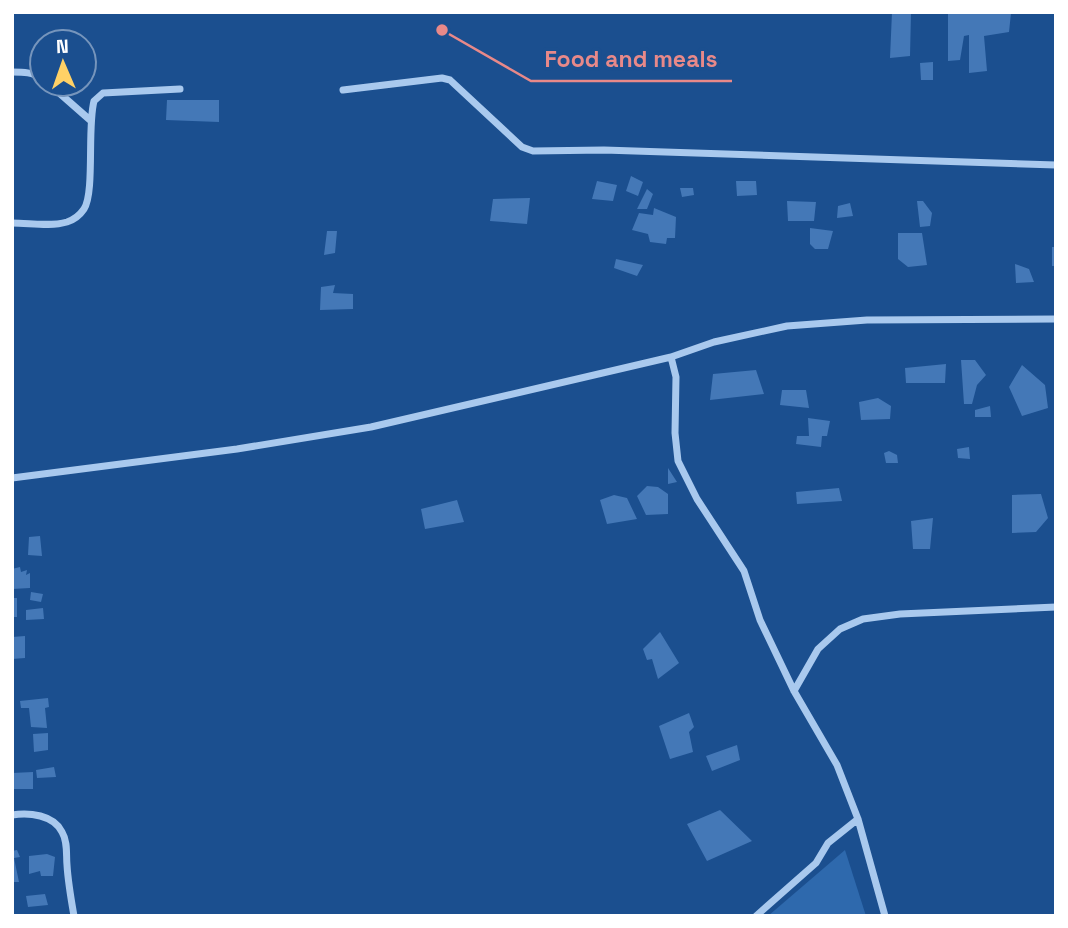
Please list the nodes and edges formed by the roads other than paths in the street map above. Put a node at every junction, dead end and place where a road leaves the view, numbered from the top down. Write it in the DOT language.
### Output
graph roads {
  1 [pos="180,89"];
  2 [pos="343,90"];
  3 [pos="65,98"];
  4 [pos="90,120"];
  5 [pos="1056,165"];
  6 [pos="12,223"];
  7 [pos="1056,319"];
  8 [pos="671,357"];
  9 [pos="12,478"];
  10 [pos="1056,607"];
  11 [pos="794,691"];
  12 [pos="12,815"];
  13 [pos="858,819"];
  14 [pos="74,916"];
  15 [pos="756,916"];
  16 [pos="885,916"];
  1 -- 4 [label="street"];
  2 -- 5 [label="street"];
  3 -- 4 [label="street"];
  4 -- 6 [label="street"];
  7 -- 8 [label="street"];
  8 -- 9 [label="street"];
  8 -- 11 [label="street"];
  10 -- 11 [label="street"];
  11 -- 13 [label="street"];
  12 -- 14 [label="street"];
  13 -- 15 [label="street"];
  13 -- 16 [label="street"];
}
